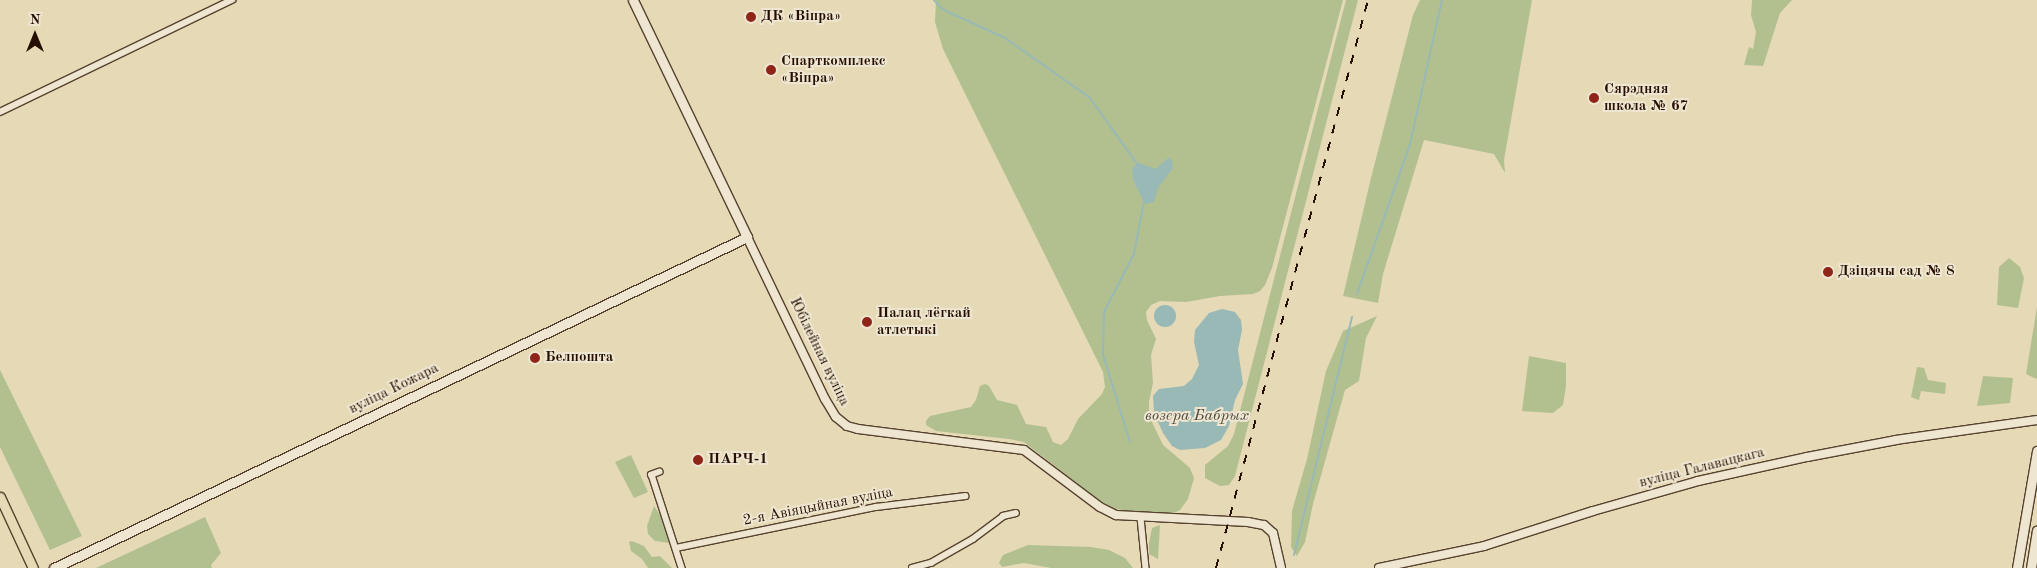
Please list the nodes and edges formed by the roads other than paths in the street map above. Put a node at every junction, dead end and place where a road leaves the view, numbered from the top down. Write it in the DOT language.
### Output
graph roads {
  1 [pos="232,0"];
  2 [pos="633,0"];
  3 [pos="0,112"];
  4 [pos="747,237"];
  5 [pos="2037,420"];
  6 [pos="2037,451"];
  7 [pos="660,472"];
  8 [pos="965,496"];
  9 [pos="0,497"];
  10 [pos="1016,512"];
  11 [pos="1141,518"];
  12 [pos="2037,530"];
  13 [pos="676,548"];
  14 [pos="33,568"];
  15 [pos="54,568"];
  16 [pos="682,568"];
  17 [pos="912,568"];
  18 [pos="1146,568"];
  19 [pos="1282,568"];
  20 [pos="1379,568"];
  21 [pos="2017,568"];
  22 [pos="2031,568"];
  1 -- 3 [label="street"];
  2 -- 4 [label="main road, Юбілейная вуліца"];
  4 -- 11 [label="street, Юбілейная вуліца"];
  4 -- 15 [label="main road, вуліца Кожара"];
  5 -- 20 [label="street, вуліца Галавацкага"];
  6 -- 21 [label="main road"];
  7 -- 13 [label="street"];
  8 -- 13 [label="street, 2-я Авіяцыйная вуліца"];
  9 -- 14 [label="main road"];
  10 -- 17 [label="street"];
  11 -- 18 [label="street"];
  11 -- 19 [label="street"];
  12 -- 22 [label="main road"];
  13 -- 16 [label="street"];
}
